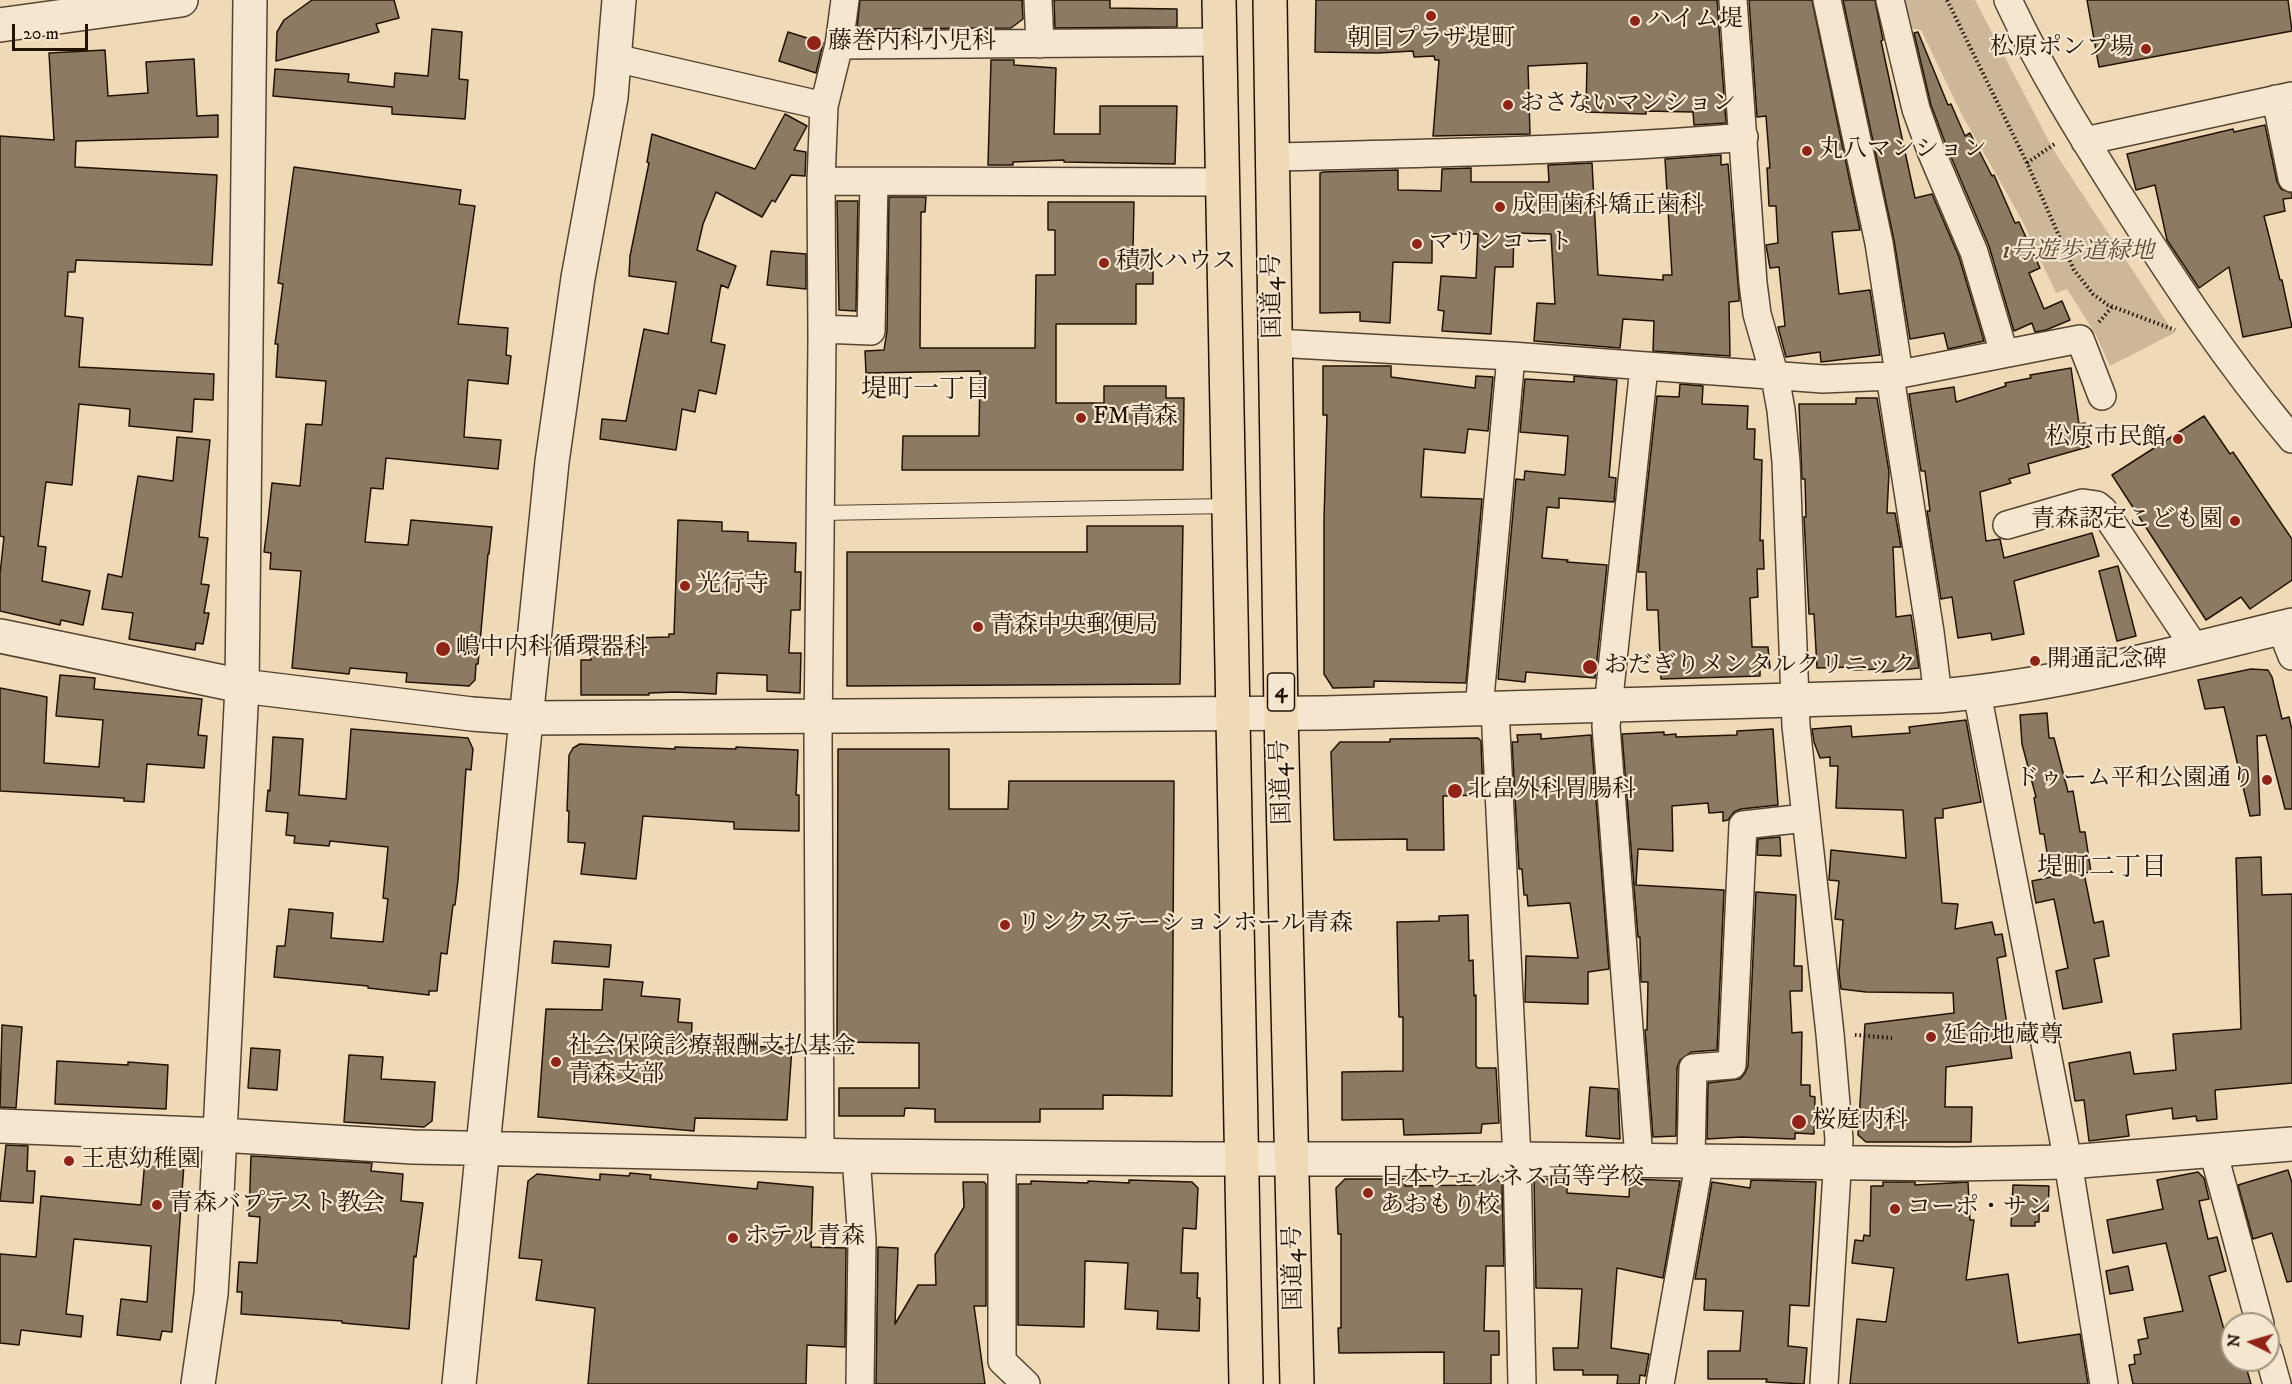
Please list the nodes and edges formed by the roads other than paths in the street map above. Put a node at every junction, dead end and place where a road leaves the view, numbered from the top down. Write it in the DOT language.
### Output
graph roads {
  1 [pos="181,0"];
  2 [pos="250,0"];
  3 [pos="619,0"];
  4 [pos="845,0"];
  5 [pos="1038,0"];
  6 [pos="1219,0"];
  7 [pos="1270,0"];
  8 [pos="1733,0"];
  9 [pos="1827,0"];
  10 [pos="1890,0"];
  11 [pos="2008,0"];
  12 [pos="0,25"];
  13 [pos="1220,42"];
  14 [pos="1040,44"];
  15 [pos="839,45"];
  16 [pos="615,58"];
  17 [pos="2284,98"];
  18 [pos="824,106"];
  19 [pos="1744,137"];
  20 [pos="2073,141"];
  21 [pos="1272,157"];
  22 [pos="2292,178"];
  23 [pos="821,182"];
  24 [pos="874,182"];
  25 [pos="1223,182"];
  26 [pos="822,329"];
  27 [pos="1275,343"];
  28 [pos="2004,353"];
  29 [pos="1511,356"];
  30 [pos="1644,367"];
  31 [pos="1894,375"];
  32 [pos="1775,377"];
  33 [pos="2102,396"];
  34 [pos="2292,439"];
  35 [pos="1229,506"];
  36 [pos="821,513"];
  37 [pos="2007,525"];
  38 [pos="0,636"];
  39 [pos="2288,636"];
  40 [pos="2195,648"];
  41 [pos="242,686"];
  42 [pos="1977,693"];
  43 [pos="1938,696"];
  44 [pos="1795,700"];
  45 [pos="1609,706"];
  46 [pos="1487,709"];
  47 [pos="1281,713"];
  48 [pos="1233,714"];
  49 [pos="526,718"];
  50 [pos="819,718"];
  51 [pos="1805,818"];
  52 [pos="0,1126"];
  53 [pos="221,1135"];
  54 [pos="2292,1144"];
  55 [pos="482,1148"];
  56 [pos="2213,1151"];
  57 [pos="820,1155"];
  58 [pos="856,1156"];
  59 [pos="1002,1157"];
  60 [pos="1242,1159"];
  61 [pos="1293,1159"];
  62 [pos="1517,1159"];
  63 [pos="1639,1159"];
  64 [pos="1696,1159"];
  65 [pos="1839,1161"];
  66 [pos="2068,1162"];
  67 [pos="2257,1312"];
  68 [pos="198,1384"];
  69 [pos="459,1384"];
  70 [pos="860,1384"];
  71 [pos="1026,1384"];
  72 [pos="1246,1384"];
  73 [pos="1297,1384"];
  74 [pos="1522,1384"];
  75 [pos="1660,1384"];
  76 [pos="1824,1384"];
  77 [pos="2104,1384"];
  1 -- 12 [label="street"];
  2 -- 41 [label="street"];
  3 -- 16 [label="street"];
  4 -- 15 [label="street"];
  5 -- 14 [label="street"];
  6 -- 13 [label="highway, 国道4号 / 4"];
  7 -- 21 [label="highway, 国道4号 / 4"];
  8 -- 19 [label="street"];
  9 -- 31 [label="street"];
  10 -- 28 [label="street"];
  11 -- 20 [label="street"];
  13 -- 14 [label="street"];
  13 -- 25 [label="highway, 国道4号 / 4"];
  14 -- 15 [label="street"];
  15 -- 18 [label="street"];
  16 -- 18 [label="street"];
  16 -- 49 [label="street"];
  17 -- 20 [label="street"];
  17 -- 22 [label="street"];
  18 -- 23 [label="street"];
  19 -- 21 [label="street"];
  19 -- 32 [label="street"];
  20 -- 34 [label="street"];
  21 -- 27 [label="highway, 国道4号 / 4"];
  23 -- 24 [label="street"];
  23 -- 26 [label="street"];
  24 -- 25 [label="street"];
  24 -- 26 [label="street"];
  25 -- 35 [label="highway, 国道4号 / 4"];
  26 -- 36 [label="street"];
  27 -- 29 [label="street"];
  27 -- 47 [label="highway, 国道4号 / 4"];
  28 -- 31 [label="street"];
  28 -- 33 [label="street"];
  29 -- 30 [label="street"];
  29 -- 46 [label="street"];
  30 -- 32 [label="street"];
  30 -- 45 [label="street"];
  31 -- 32 [label="street"];
  31 -- 43 [label="street"];
  32 -- 44 [label="street"];
  35 -- 36 [label="lane"];
  35 -- 48 [label="highway, 国道4号 / 4"];
  36 -- 50 [label="street"];
  37 -- 40 [label="street"];
  38 -- 41 [label="street"];
  39 -- 40 [label="street"];
  40 -- 42 [label="street"];
  41 -- 49 [label="street"];
  41 -- 53 [label="street"];
  42 -- 43 [label="street"];
  42 -- 66 [label="street"];
  43 -- 44 [label="street"];
  44 -- 45 [label="street"];
  44 -- 51 [label="street"];
  45 -- 46 [label="street"];
  45 -- 63 [label="street"];
  46 -- 47 [label="street"];
  46 -- 62 [label="street"];
  47 -- 48 [label="street"];
  47 -- 61 [label="highway, 国道4号 / 4"];
  48 -- 50 [label="street"];
  48 -- 60 [label="highway, 国道4号 / 4"];
  49 -- 50 [label="street"];
  49 -- 55 [label="street"];
  50 -- 57 [label="street"];
  51 -- 64 [label="street"];
  51 -- 65 [label="street"];
  52 -- 53 [label="street"];
  53 -- 55 [label="street"];
  53 -- 68 [label="street"];
  54 -- 56 [label="street"];
  55 -- 57 [label="street"];
  55 -- 69 [label="street"];
  56 -- 66 [label="street"];
  56 -- 67 [label="street"];
  57 -- 58 [label="street"];
  58 -- 59 [label="street"];
  58 -- 70 [label="street"];
  59 -- 60 [label="street"];
  59 -- 71 [label="street"];
  60 -- 61 [label="street"];
  60 -- 72 [label="highway, 国道4号 / 4"];
  61 -- 62 [label="street"];
  61 -- 73 [label="highway, 国道4号 / 4"];
  62 -- 63 [label="street"];
  62 -- 74 [label="street"];
  63 -- 64 [label="street"];
  64 -- 65 [label="street"];
  64 -- 75 [label="street"];
  65 -- 66 [label="street"];
  65 -- 76 [label="street"];
  66 -- 77 [label="street"];
}
